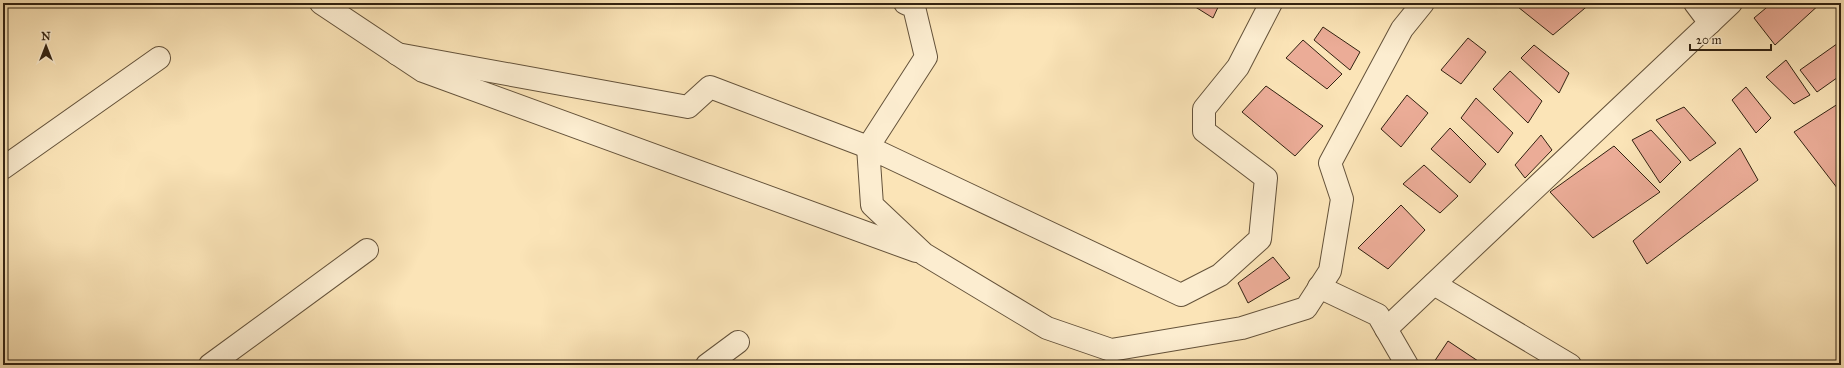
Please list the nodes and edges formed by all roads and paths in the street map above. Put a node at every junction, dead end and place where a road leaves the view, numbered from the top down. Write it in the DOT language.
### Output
graph roads {
  1 [pos="321,3"];
  2 [pos="905,3"];
  3 [pos="1271,3"];
  4 [pos="1423,3"];
  5 [pos="1695,3"];
  6 [pos="1731,3"];
  7 [pos="1710,23"];
  8 [pos="397,54"];
  9 [pos="159,58"];
  10 [pos="868,147"];
  11 [pos="3,168"];
  12 [pos="367,250"];
  13 [pos="924,254"];
  14 [pos="1434,284"];
  15 [pos="1319,287"];
  16 [pos="1386,329"];
  17 [pos="738,342"];
  18 [pos="210,365"];
  19 [pos="707,365"];
  20 [pos="1407,365"];
  21 [pos="1570,365"];
  1 -- 8 [label="street"];
  2 -- 10 [label="street"];
  3 -- 10 [label="street"];
  4 -- 15 [label="street"];
  5 -- 7 [label="street"];
  6 -- 7 [label="street"];
  7 -- 14 [label="street"];
  8 -- 10 [label="street"];
  8 -- 13 [label="street"];
  9 -- 11 [label="street"];
  10 -- 13 [label="street"];
  12 -- 18 [label="street"];
  13 -- 15 [label="street"];
  14 -- 16 [label="street"];
  14 -- 21 [label="street"];
  15 -- 16 [label="street"];
  16 -- 20 [label="street"];
  17 -- 19 [label="street"];
}
